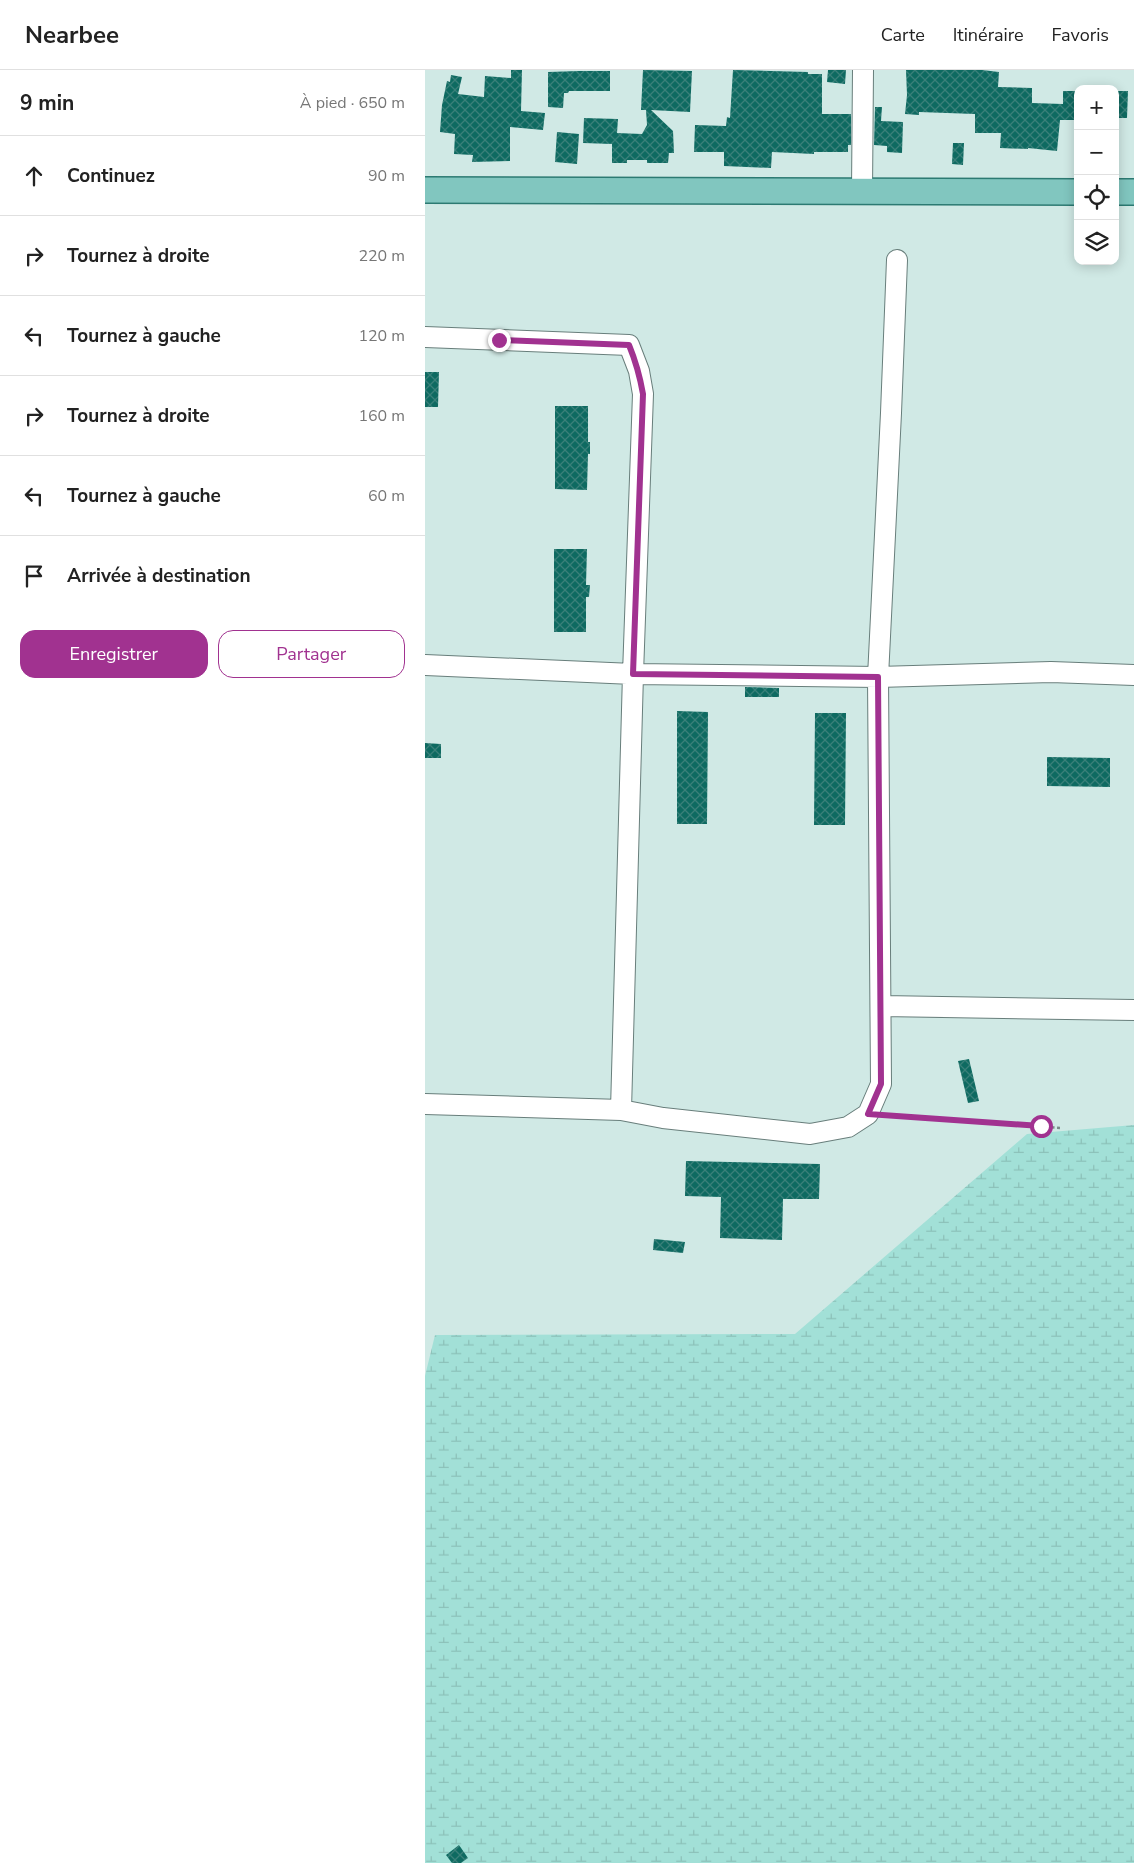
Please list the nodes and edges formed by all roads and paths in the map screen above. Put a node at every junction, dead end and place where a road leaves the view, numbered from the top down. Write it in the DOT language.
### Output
graph roads {
  1 [pos="863,70"];
  2 [pos="425,190"];
  3 [pos="862,191"];
  4 [pos="1074,192"];
  5 [pos="1119,192"];
  6 [pos="1134,192"];
  7 [pos="897,260"];
  8 [pos="425,337"];
  9 [pos="425,665"];
  10 [pos="633,674"];
  11 [pos="1134,675"];
  12 [pos="878,677"];
  13 [pos="882,1006"];
  14 [pos="1134,1010"];
  15 [pos="425,1104"];
  16 [pos="621,1110"];
  17 [pos="868,1114"];
  18 [pos="1060,1128"];
  1 -- 3 [label="street"];
  2 -- 3 [label="main road"];
  3 -- 4 [label="main road"];
  5 -- 6 [label="main road"];
  7 -- 12 [label="street"];
  8 -- 10 [label="street"];
  9 -- 10 [label="street"];
  10 -- 12 [label="street"];
  10 -- 16 [label="street"];
  11 -- 12 [label="street"];
  12 -- 13 [label="street"];
  13 -- 14 [label="street"];
  13 -- 17 [label="street"];
  15 -- 16 [label="street"];
  16 -- 17 [label="street"];
  17 -- 18 [label="path"];
}
